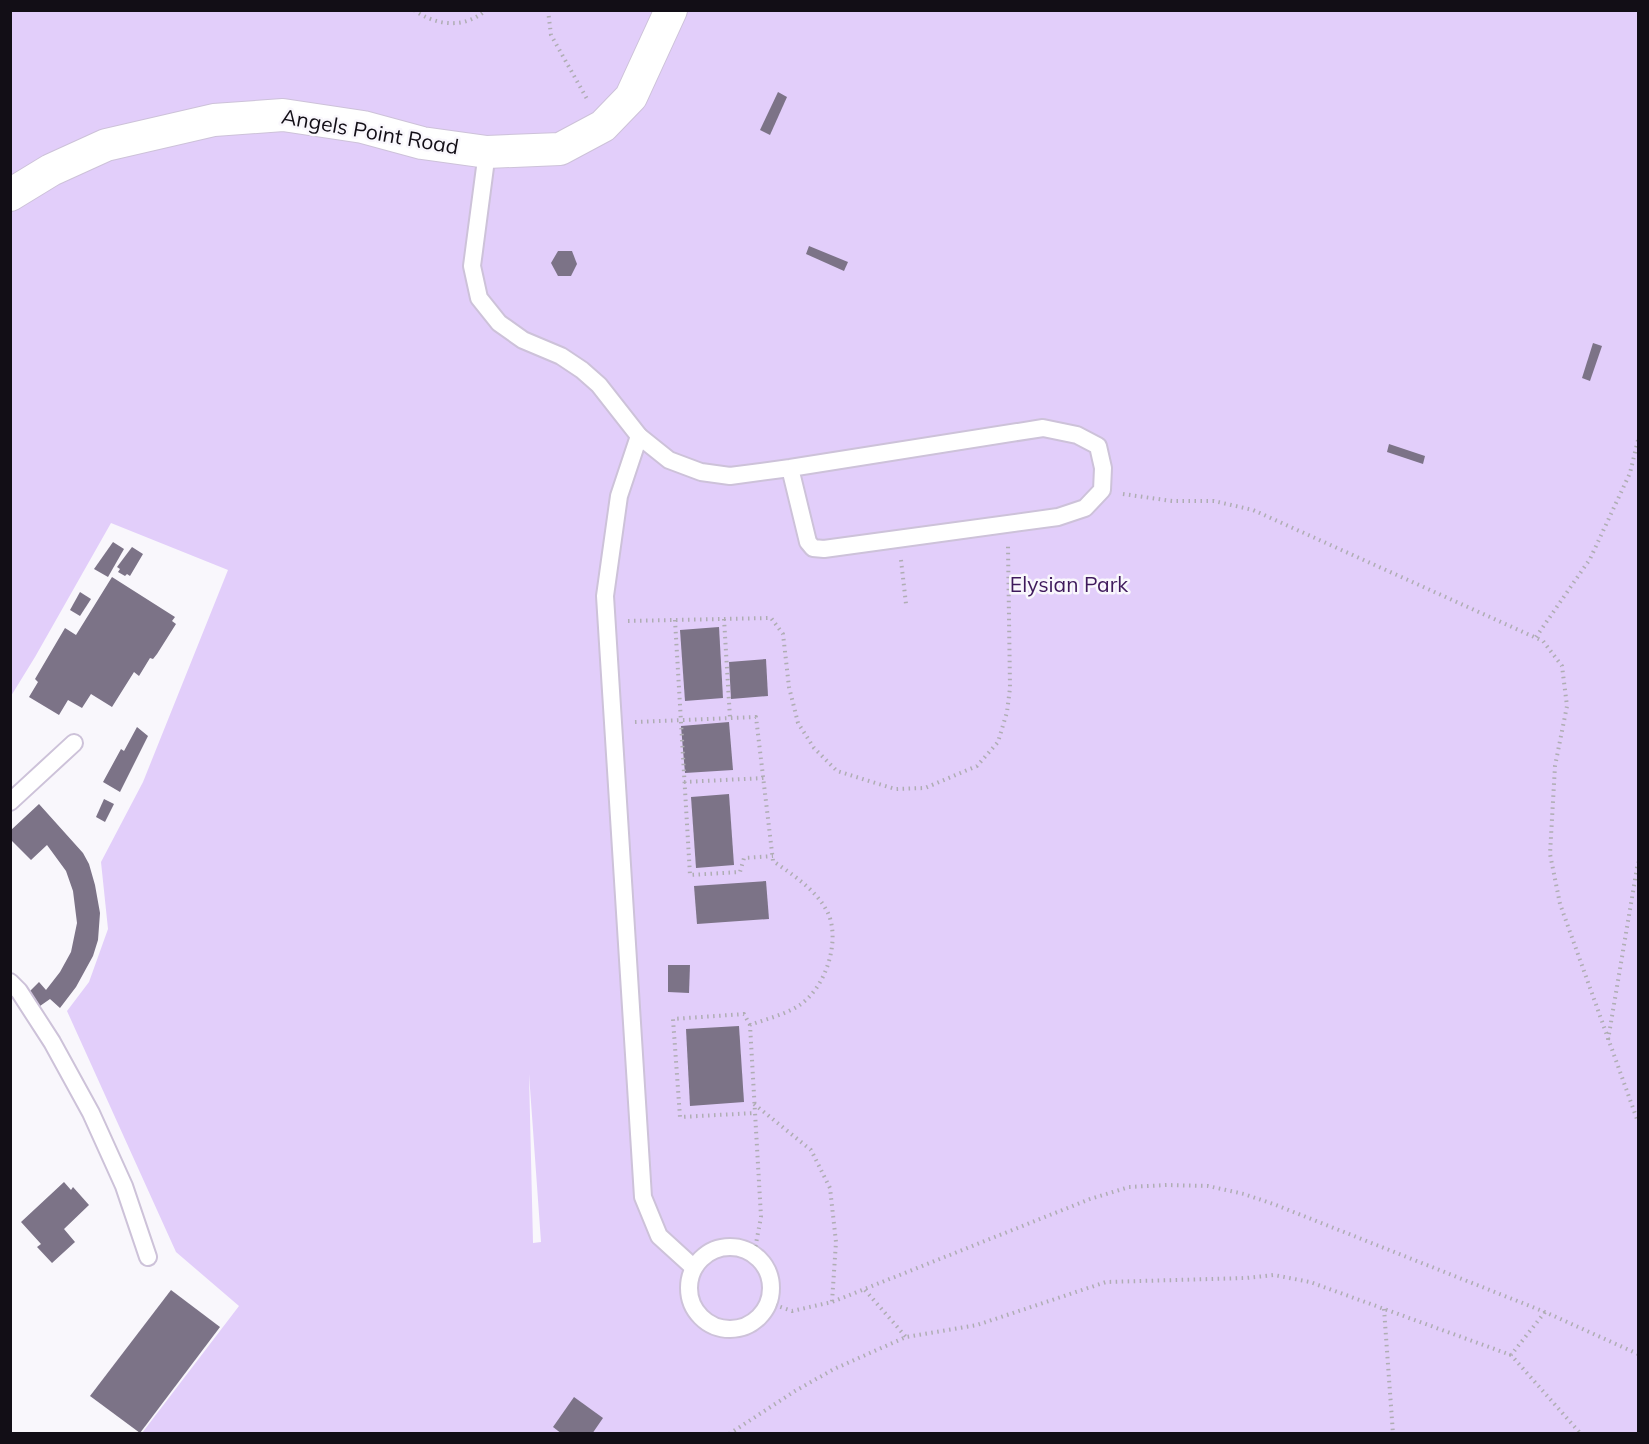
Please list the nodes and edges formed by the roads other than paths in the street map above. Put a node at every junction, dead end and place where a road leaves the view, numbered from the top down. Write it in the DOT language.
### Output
graph roads {
  1 [pos="671,10"];
  2 [pos="487,152"];
  3 [pos="10,195"];
  4 [pos="639,436"];
  5 [pos="790,468"];
  6 [pos="74,743"];
  7 [pos="10,802"];
  8 [pos="10,982"];
  9 [pos="148,1257"];
  10 [pos="693,1267"];
  1 -- 2 [label="street, Angels Point Road"];
  2 -- 3 [label="street, Angels Point Road"];
  2 -- 4 [label="lane"];
  4 -- 5 [label="lane"];
  4 -- 10 [label="lane"];
  5 -- 5 [label="lane"];
  6 -- 7 [label="lane"];
  8 -- 9 [label="lane"];
  10 -- 10 [label="lane"];
}
